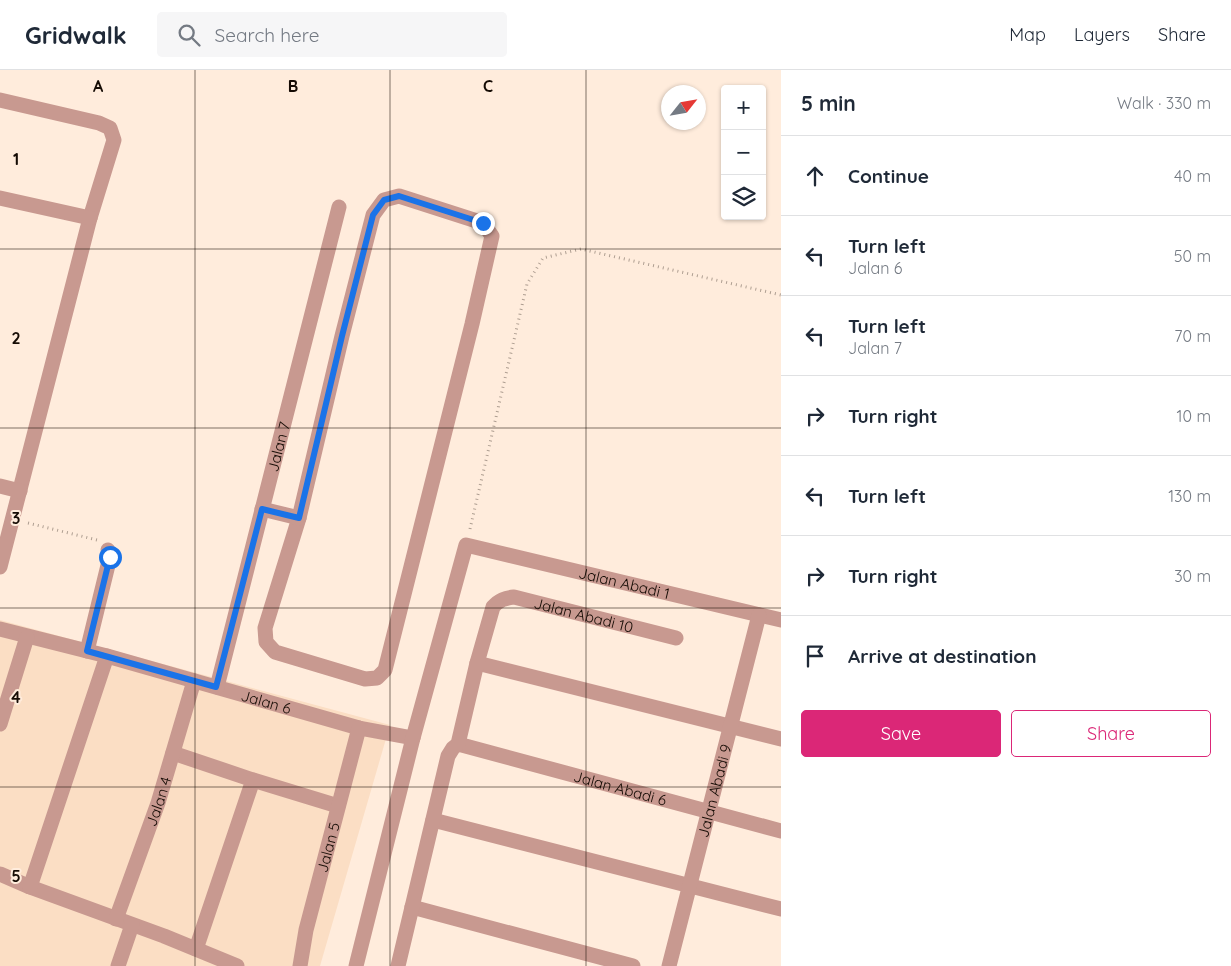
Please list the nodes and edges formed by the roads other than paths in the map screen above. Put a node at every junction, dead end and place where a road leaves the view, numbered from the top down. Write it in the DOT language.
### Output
graph roads {
  1 [pos="0,100"];
  2 [pos="0,198"];
  3 [pos="339,207"];
  4 [pos="90,218"];
  5 [pos="0,486"];
  6 [pos="20,491"];
  7 [pos="262,509"];
  8 [pos="299,518"];
  9 [pos="108,550"];
  10 [pos="0,567"];
  11 [pos="759,615"];
  12 [pos="781,620"];
  13 [pos="0,629"];
  14 [pos="27,637"];
  15 [pos="676,638"];
  16 [pos="87,651"];
  17 [pos="107,656"];
  18 [pos="477,663"];
  19 [pos="194,681"];
  20 [pos="216,687"];
  21 [pos="0,724"];
  22 [pos="731,726"];
  23 [pos="359,728"];
  24 [pos="413,738"];
  25 [pos="781,739"];
  26 [pos="458,744"];
  27 [pos="173,753"];
  28 [pos="253,780"];
  29 [pos="338,806"];
  30 [pos="709,811"];
  31 [pos="433,820"];
  32 [pos="781,831"];
  33 [pos="0,874"];
  34 [pos="690,886"];
  35 [pos="30,887"];
  36 [pos="412,907"];
  37 [pos="781,909"];
  38 [pos="116,919"];
  39 [pos="132,925"];
  40 [pos="196,950"];
  41 [pos="118,966"];
  42 [pos="237,966"];
  43 [pos="300,966"];
  44 [pos="356,966"];
  45 [pos="398,966"];
  46 [pos="633,966"];
  47 [pos="669,966"];
  1 -- 4 [label="street"];
  2 -- 4 [label="street"];
  3 -- 7 [label="street, Jalan 7"];
  4 -- 6 [label="street"];
  5 -- 6 [label="street"];
  6 -- 10 [label="street"];
  7 -- 8 [label="street"];
  7 -- 20 [label="street, Jalan 7"];
  8 -- 8 [label="street"];
  9 -- 16 [label="street"];
  11 -- 12 [label="street, Jalan Abadi 1"];
  11 -- 22 [label="street, Jalan Abadi 9"];
  11 -- 24 [label="street, Jalan Abadi 1"];
  13 -- 14 [label="street, Jalan 6"];
  14 -- 16 [label="street, Jalan 6"];
  14 -- 21 [label="street"];
  15 -- 18 [label="street, Jalan Abadi 10"];
  16 -- 17 [label="street, Jalan 6"];
  17 -- 19 [label="street, Jalan 6"];
  17 -- 35 [label="street"];
  18 -- 22 [label="street"];
  18 -- 26 [label="street"];
  19 -- 20 [label="street, Jalan 6"];
  19 -- 27 [label="street, Jalan 4"];
  20 -- 23 [label="street, Jalan 6"];
  22 -- 25 [label="street"];
  22 -- 30 [label="street, Jalan Abadi 9"];
  23 -- 24 [label="street, Jalan 6"];
  23 -- 29 [label="street, Jalan 5"];
  24 -- 44 [label="street"];
  26 -- 30 [label="street, Jalan Abadi 6"];
  26 -- 31 [label="street"];
  27 -- 28 [label="street"];
  27 -- 38 [label="street, Jalan 4"];
  28 -- 29 [label="street"];
  28 -- 40 [label="street"];
  29 -- 43 [label="street, Jalan 5"];
  30 -- 32 [label="street, Jalan Abadi 6"];
  30 -- 34 [label="street, Jalan Abadi 9"];
  31 -- 34 [label="street"];
  31 -- 36 [label="street"];
  33 -- 35 [label="street"];
  34 -- 37 [label="street"];
  34 -- 47 [label="street, Jalan Abadi 9"];
  35 -- 38 [label="street"];
  36 -- 45 [label="street"];
  36 -- 46 [label="street"];
  38 -- 39 [label="street"];
  39 -- 40 [label="street"];
  39 -- 41 [label="street"];
  40 -- 42 [label="street"];
}
